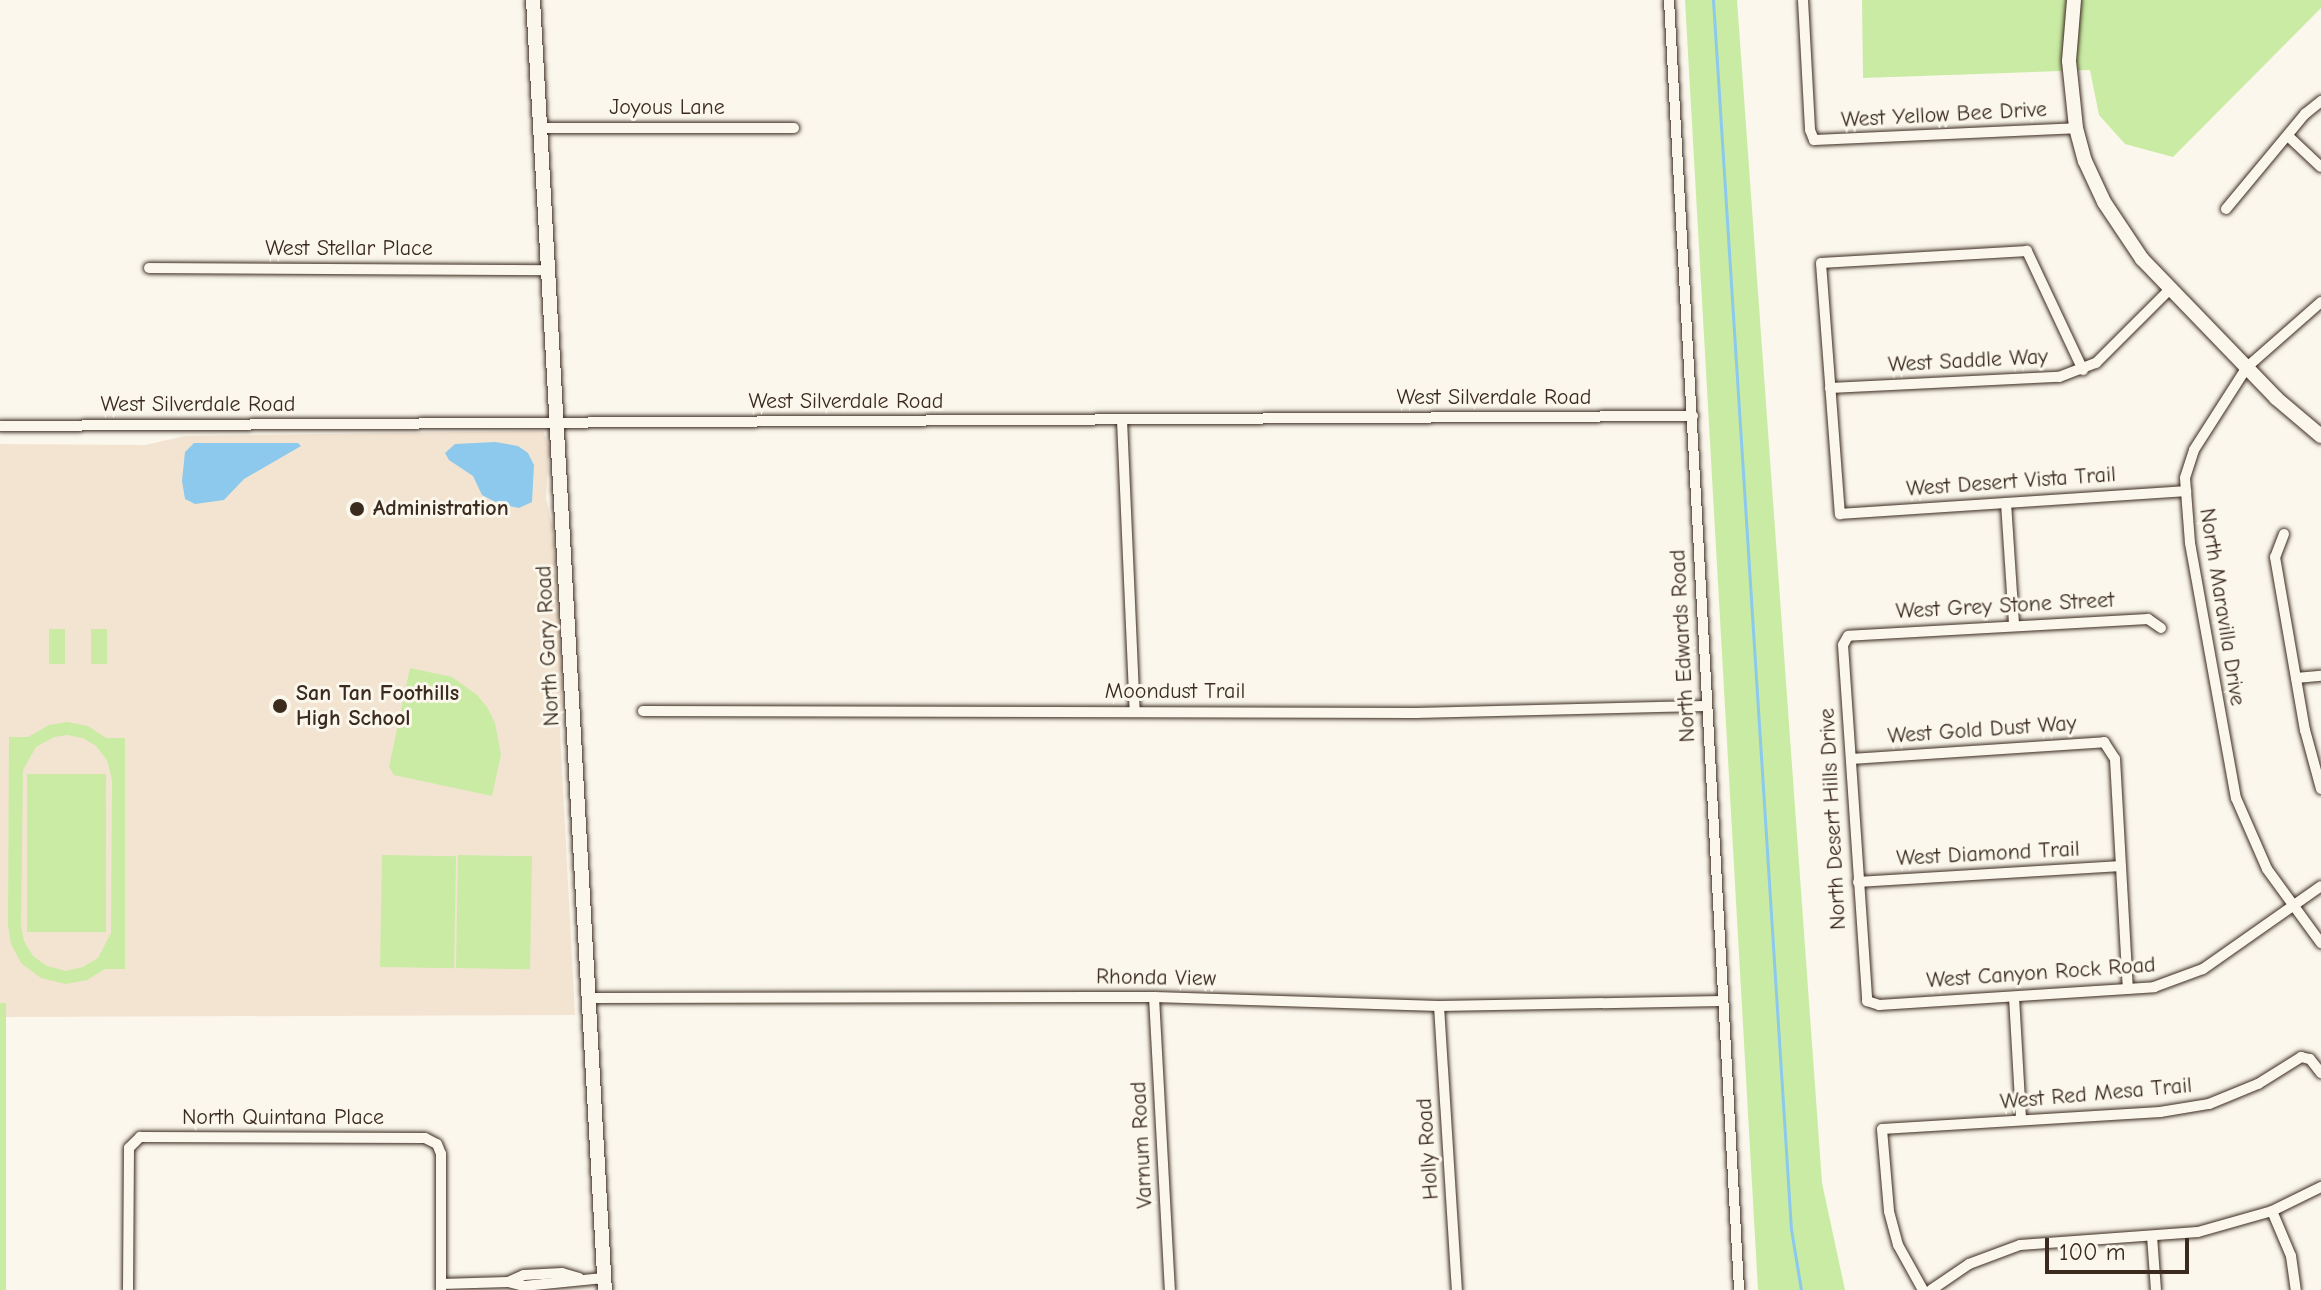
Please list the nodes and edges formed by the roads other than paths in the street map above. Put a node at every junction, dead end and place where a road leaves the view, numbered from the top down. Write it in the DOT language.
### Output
graph roads {
  1 [pos="533,0"];
  2 [pos="1669,0"];
  3 [pos="1803,0"];
  4 [pos="2074,0"];
  5 [pos="2321,101"];
  6 [pos="541,128"];
  7 [pos="794,128"];
  8 [pos="2076,128"];
  9 [pos="2288,136"];
  10 [pos="2321,167"];
  11 [pos="2226,209"];
  12 [pos="149,268"];
  13 [pos="550,270"];
  14 [pos="2170,289"];
  15 [pos="2320,305"];
  16 [pos="2247,367"];
  17 [pos="2083,370"];
  18 [pos="1830,388"];
  19 [pos="1693,416"];
  20 [pos="1122,420"];
  21 [pos="557,424"];
  22 [pos="0,426"];
  23 [pos="2321,436"];
  24 [pos="2186,491"];
  25 [pos="2006,503"];
  26 [pos="2284,534"];
  27 [pos="2014,624"];
  28 [pos="2161,628"];
  29 [pos="1848,636"];
  30 [pos="2321,676"];
  31 [pos="2296,678"];
  32 [pos="1706,706"];
  33 [pos="643,711"];
  34 [pos="1135,712"];
  35 [pos="1851,759"];
  36 [pos="2321,789"];
  37 [pos="2121,866"];
  38 [pos="1858,882"];
  39 [pos="2321,886"];
  40 [pos="2291,905"];
  41 [pos="2321,943"];
  42 [pos="2128,989"];
  43 [pos="1154,997"];
  44 [pos="2014,997"];
  45 [pos="588,998"];
  46 [pos="1722,1001"];
  47 [pos="1867,1001"];
  48 [pos="1439,1006"];
  49 [pos="2321,1073"];
  50 [pos="2021,1120"];
  51 [pos="2321,1187"];
  52 [pos="2272,1211"];
  53 [pos="2152,1236"];
  54 [pos="605,1284"];
  55 [pos="441,1287"];
  56 [pos="128,1290"];
  57 [pos="1170,1290"];
  58 [pos="1457,1290"];
  59 [pos="1739,1290"];
  60 [pos="1923,1290"];
  61 [pos="1931,1290"];
  62 [pos="2156,1290"];
  63 [pos="2296,1290"];
  1 -- 6 [label="street, North Gary Road"];
  2 -- 19 [label="street, North Edwards Road"];
  3 -- 8 [label="street, West Yellow Bee Drive"];
  4 -- 8 [label="street"];
  5 -- 9 [label="street"];
  6 -- 7 [label="street, Joyous Lane"];
  6 -- 13 [label="street, North Gary Road"];
  8 -- 14 [label="street"];
  9 -- 10 [label="street"];
  9 -- 11 [label="street"];
  12 -- 13 [label="street, West Stellar Place"];
  13 -- 21 [label="street, North Gary Road"];
  14 -- 16 [label="street"];
  14 -- 17 [label="street, West Saddle Way"];
  15 -- 16 [label="street, North Maravilla Drive"];
  16 -- 23 [label="street"];
  16 -- 24 [label="street, North Maravilla Drive"];
  17 -- 18 [label="street, West Saddle Way"];
  17 -- 18 [label="street"];
  18 -- 25 [label="street, West Desert Vista Trail"];
  19 -- 20 [label="street, West Silverdale Road"];
  19 -- 32 [label="street, North Edwards Road"];
  20 -- 21 [label="street, West Silverdale Road"];
  20 -- 34 [label="street"];
  21 -- 22 [label="street, West Silverdale Road"];
  21 -- 45 [label="street, North Gary Road"];
  24 -- 25 [label="street, West Desert Vista Trail"];
  24 -- 40 [label="street, North Maravilla Drive"];
  25 -- 27 [label="street"];
  26 -- 31 [label="street"];
  27 -- 28 [label="street, West Grey Stone Street"];
  27 -- 29 [label="street, West Grey Stone Street"];
  29 -- 35 [label="street, North Desert Hills Drive"];
  30 -- 31 [label="street"];
  31 -- 36 [label="street"];
  32 -- 34 [label="street, Moondust Trail"];
  32 -- 46 [label="street, North Edwards Road"];
  33 -- 34 [label="street, Moondust Trail"];
  35 -- 37 [label="street, West Gold Dust Way"];
  35 -- 38 [label="street, North Desert Hills Drive"];
  37 -- 38 [label="street, West Diamond Trail"];
  37 -- 42 [label="street"];
  38 -- 47 [label="street, North Desert Hills Drive"];
  39 -- 40 [label="street, West Canyon Rock Road"];
  40 -- 41 [label="street, North Maravilla Drive"];
  40 -- 42 [label="street, West Canyon Rock Road"];
  42 -- 44 [label="street, West Canyon Rock Road"];
  43 -- 45 [label="street, Rhonda View"];
  43 -- 48 [label="street, Rhonda View"];
  43 -- 57 [label="street, Varnum Road"];
  44 -- 47 [label="street, West Canyon Rock Road"];
  44 -- 50 [label="street"];
  45 -- 54 [label="street, North Gary Road"];
  46 -- 48 [label="street, Rhonda View"];
  46 -- 59 [label="street, North Edwards Road"];
  48 -- 58 [label="street, Holly Road"];
  49 -- 50 [label="street, West Red Mesa Trail"];
  50 -- 60 [label="street, West Red Mesa Trail"];
  51 -- 52 [label="street"];
  52 -- 53 [label="street"];
  52 -- 63 [label="street"];
  53 -- 61 [label="street"];
  53 -- 62 [label="street"];
  54 -- 55 [label="street"];
  55 -- 56 [label="street, North Quintana Place"];
}
